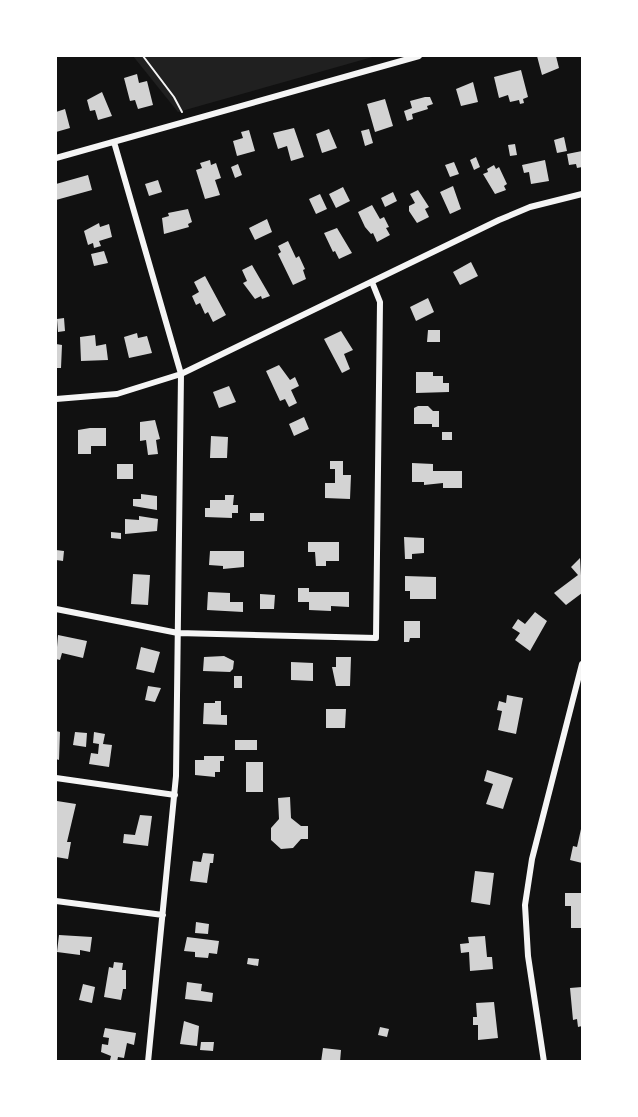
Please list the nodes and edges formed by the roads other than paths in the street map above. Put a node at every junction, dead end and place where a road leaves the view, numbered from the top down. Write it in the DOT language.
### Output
graph roads {
  1 [pos="419,56"];
  2 [pos="114,142"];
  3 [pos="56,158"];
  4 [pos="582,194"];
  5 [pos="372,282"];
  6 [pos="181,374"];
  7 [pos="56,399"];
  8 [pos="56,609"];
  9 [pos="178,633"];
  10 [pos="582,664"];
  11 [pos="56,778"];
  12 [pos="175,795"];
  13 [pos="56,901"];
  14 [pos="163,915"];
  15 [pos="148,1062"];
  16 [pos="544,1062"];
  1 -- 2 [label="street"];
  2 -- 3 [label="street"];
  2 -- 6 [label="street"];
  4 -- 5 [label="street"];
  5 -- 6 [label="street"];
  5 -- 9 [label="street"];
  6 -- 7 [label="street"];
  6 -- 9 [label="street"];
  8 -- 9 [label="street"];
  9 -- 12 [label="street"];
  10 -- 16 [label="street"];
  11 -- 12 [label="street"];
  12 -- 14 [label="street"];
  13 -- 14 [label="street"];
  14 -- 15 [label="street"];
}
